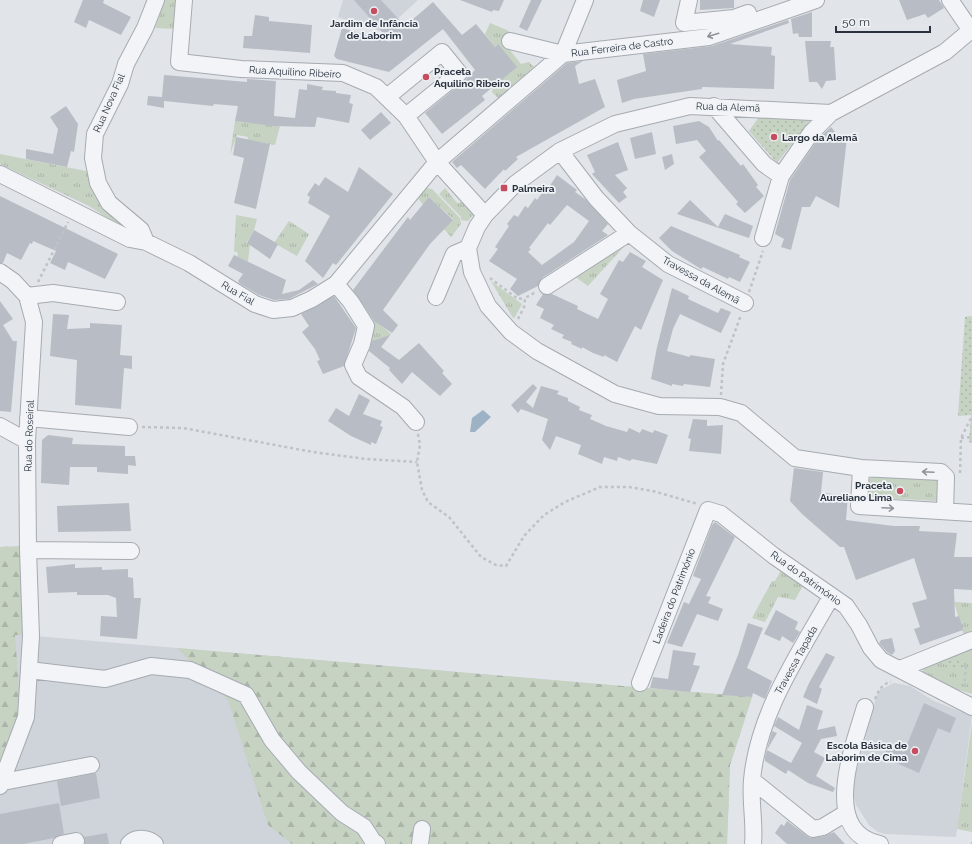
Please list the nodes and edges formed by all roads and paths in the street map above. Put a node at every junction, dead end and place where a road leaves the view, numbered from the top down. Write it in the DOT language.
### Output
graph roads {
  1 [pos="156,0"];
  2 [pos="184,0"];
  3 [pos="584,0"];
  4 [pos="689,0"];
  5 [pos="785,0"];
  6 [pos="816,0"];
  7 [pos="950,0"];
  8 [pos="971,32"];
  9 [pos="510,40"];
  10 [pos="563,54"];
  11 [pos="387,96"];
  12 [pos="714,106"];
  13 [pos="831,113"];
  14 [pos="406,116"];
  15 [pos="560,151"];
  16 [pos="437,162"];
  17 [pos="0,174"];
  18 [pos="781,176"];
  19 [pos="485,215"];
  20 [pos="69,219"];
  21 [pos="629,233"];
  22 [pos="763,238"];
  23 [pos="146,242"];
  24 [pos="468,248"];
  25 [pos="0,272"];
  26 [pos="472,272"];
  27 [pos="40,279"];
  28 [pos="336,284"];
  29 [pos="547,286"];
  30 [pos="27,296"];
  31 [pos="436,297"];
  32 [pos="525,298"];
  33 [pos="117,302"];
  34 [pos="745,303"];
  35 [pos="511,332"];
  36 [pos="720,407"];
  37 [pos="972,416"];
  38 [pos="28,418"];
  39 [pos="416,422"];
  40 [pos="0,426"];
  41 [pos="129,427"];
  42 [pos="972,437"];
  43 [pos="961,438"];
  44 [pos="27,441"];
  45 [pos="961,449"];
  46 [pos="417,462"];
  47 [pos="861,468"];
  48 [pos="708,510"];
  49 [pos="945,511"];
  50 [pos="972,513"];
  51 [pos="28,550"];
  52 [pos="131,551"];
  53 [pos="831,597"];
  54 [pos="972,640"];
  55 [pos="966,666"];
  56 [pos="29,670"];
  57 [pos="966,670"];
  58 [pos="897,675"];
  59 [pos="640,682"];
  60 [pos="878,691"];
  61 [pos="865,707"];
  62 [pos="972,707"];
  63 [pos="91,765"];
  64 [pos="752,780"];
  65 [pos="1,784"];
  66 [pos="846,813"];
  67 [pos="872,843"];
  68 [pos="129,844"];
  69 [pos="155,844"];
  70 [pos="377,844"];
  71 [pos="753,844"];
  1 -- 23 [label="street, Rua Nova Fial"];
  2 -- 11 [label="street, Rua Aquilino Ribeiro"];
  3 -- 10 [label="street"];
  4 -- 5 [label="street"];
  6 -- 10 [label="street, Rua Ferreira de Castro, one-way"];
  7 -- 8 [label="street"];
  8 -- 13 [label="street"];
  9 -- 10 [label="street"];
  10 -- 16 [label="street, Rua Ferreira de Castro"];
  11 -- 14 [label="street, Rua Aquilino Ribeiro"];
  11 -- 14 [label="street"];
  12 -- 13 [label="street, Rua da Alemã"];
  12 -- 15 [label="street, Rua da Alemã"];
  12 -- 18 [label="street"];
  13 -- 18 [label="street"];
  14 -- 16 [label="street, Rua Aquilino Ribeiro"];
  15 -- 19 [label="street, Rua da Alemã"];
  15 -- 21 [label="street, Travessa da Alemã"];
  16 -- 19 [label="street, Rua Aquilino Ribeiro"];
  16 -- 28 [label="street, Rua Fial"];
  17 -- 23 [label="street, Rua Fial"];
  18 -- 22 [label="street"];
  19 -- 24 [label="street, Rua da Alemã"];
  20 -- 27 [label="path"];
  21 -- 29 [label="street"];
  21 -- 34 [label="street, Travessa da Alemã"];
  22 -- 34 [label="path"];
  23 -- 28 [label="street, Rua Fial"];
  24 -- 26 [label="street"];
  24 -- 31 [label="street"];
  25 -- 30 [label="street, Rua do Roseiral"];
  26 -- 32 [label="path"];
  26 -- 35 [label="street"];
  28 -- 39 [label="street"];
  29 -- 32 [label="path"];
  30 -- 33 [label="street"];
  30 -- 38 [label="street, Rua do Roseiral"];
  32 -- 35 [label="path"];
  34 -- 36 [label="path"];
  35 -- 36 [label="street"];
  36 -- 47 [label="street"];
  37 -- 43 [label="path"];
  38 -- 41 [label="street"];
  38 -- 44 [label="street, Rua do Roseiral"];
  39 -- 46 [label="path"];
  40 -- 44 [label="street"];
  41 -- 46 [label="path"];
  42 -- 43 [label="path"];
  43 -- 45 [label="path"];
  44 -- 51 [label="street, Rua do Roseiral"];
  46 -- 48 [label="path"];
  49 -- 47 [label="street, one-way"];
  47 -- 49 [label="street, one-way"];
  48 -- 53 [label="street, Rua do Património"];
  48 -- 59 [label="street, Ladeira do Património"];
  49 -- 50 [label="street"];
  51 -- 52 [label="street"];
  51 -- 56 [label="street, Rua do Roseiral"];
  53 -- 58 [label="street, Rua do Património"];
  53 -- 64 [label="street, Travessa Tapada"];
  54 -- 58 [label="street"];
  55 -- 57 [label="path"];
  56 -- 65 [label="street, Rua do Roseiral"];
  56 -- 70 [label="street"];
  58 -- 60 [label="path"];
  58 -- 62 [label="street, Rua do Património"];
  61 -- 66 [label="street"];
  63 -- 65 [label="street"];
  64 -- 66 [label="street"];
  64 -- 71 [label="street, Travessa Tapada"];
  66 -- 67 [label="street"];
  68 -- 69 [label="street"];
}
